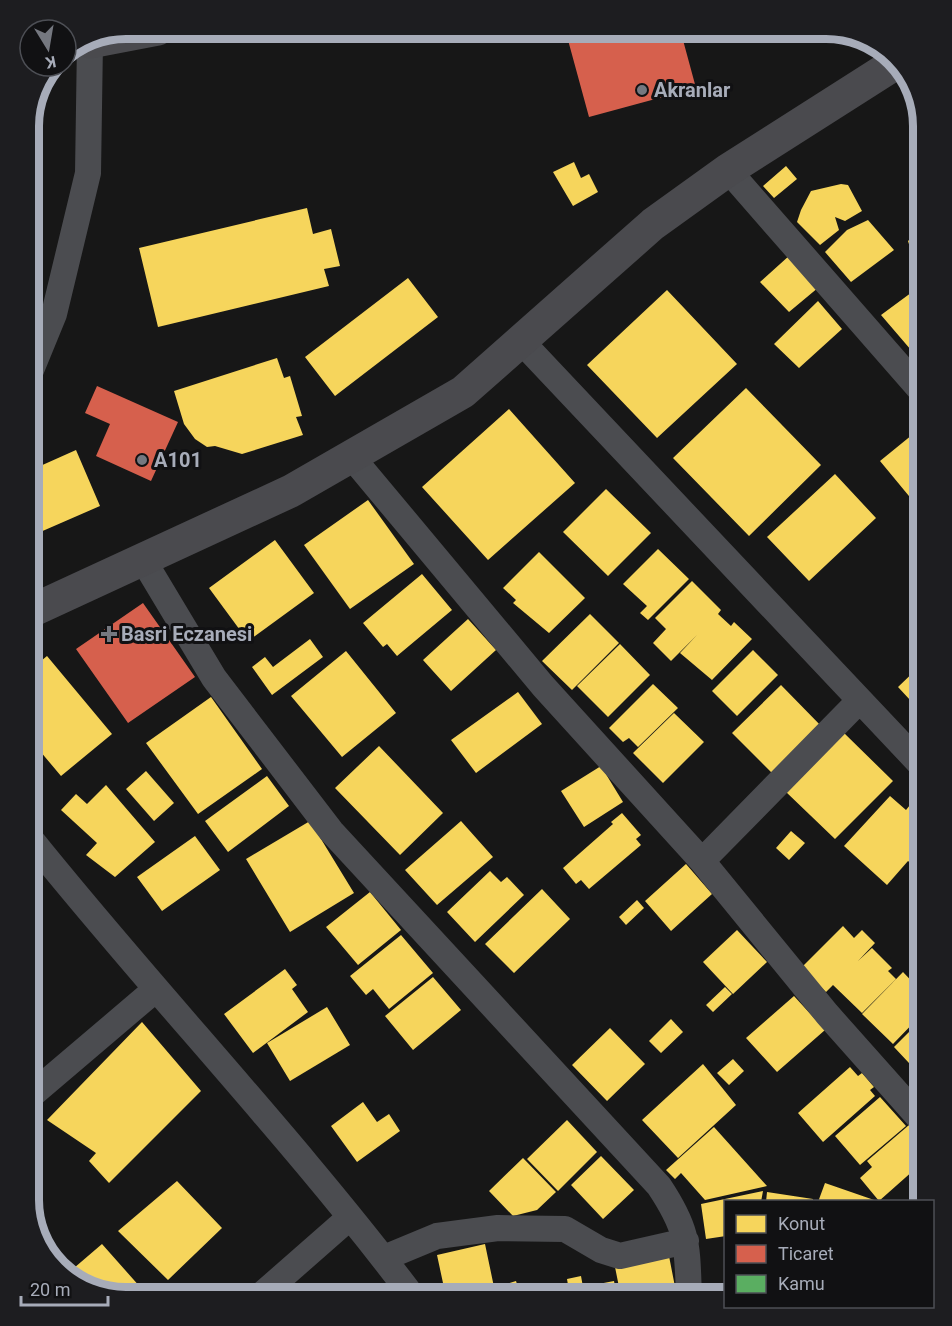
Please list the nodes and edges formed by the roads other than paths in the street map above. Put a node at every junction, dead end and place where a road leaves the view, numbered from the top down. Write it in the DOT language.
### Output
graph roads {
  1 [pos="90,48"];
  2 [pos="889,67"];
  3 [pos="728,170"];
  4 [pos="521,341"];
  5 [pos="39,351"];
  6 [pos="913,380"];
  7 [pos="351,456"];
  8 [pos="142,558"];
  9 [pos="39,607"];
  10 [pos="859,702"];
  11 [pos="913,756"];
  12 [pos="39,850"];
  13 [pos="702,861"];
  14 [pos="156,989"];
  15 [pos="39,1088"];
  16 [pos="913,1110"];
  17 [pos="349,1218"];
  18 [pos="686,1240"];
  19 [pos="384,1258"];
  20 [pos="270,1287"];
  21 [pos="406,1287"];
  22 [pos="688,1287"];
  1 -- 5 [label="street"];
  2 -- 3 [label="main road"];
  3 -- 4 [label="main road"];
  3 -- 6 [label="street"];
  4 -- 7 [label="main road"];
  4 -- 10 [label="street"];
  7 -- 8 [label="main road"];
  7 -- 13 [label="street"];
  8 -- 9 [label="main road"];
  8 -- 18 [label="street"];
  10 -- 11 [label="street"];
  10 -- 13 [label="street"];
  12 -- 14 [label="street"];
  13 -- 16 [label="street"];
  14 -- 15 [label="street"];
  14 -- 17 [label="street"];
  17 -- 19 [label="street"];
  17 -- 20 [label="street"];
  18 -- 19 [label="street"];
  18 -- 22 [label="street"];
  19 -- 21 [label="street"];
}
